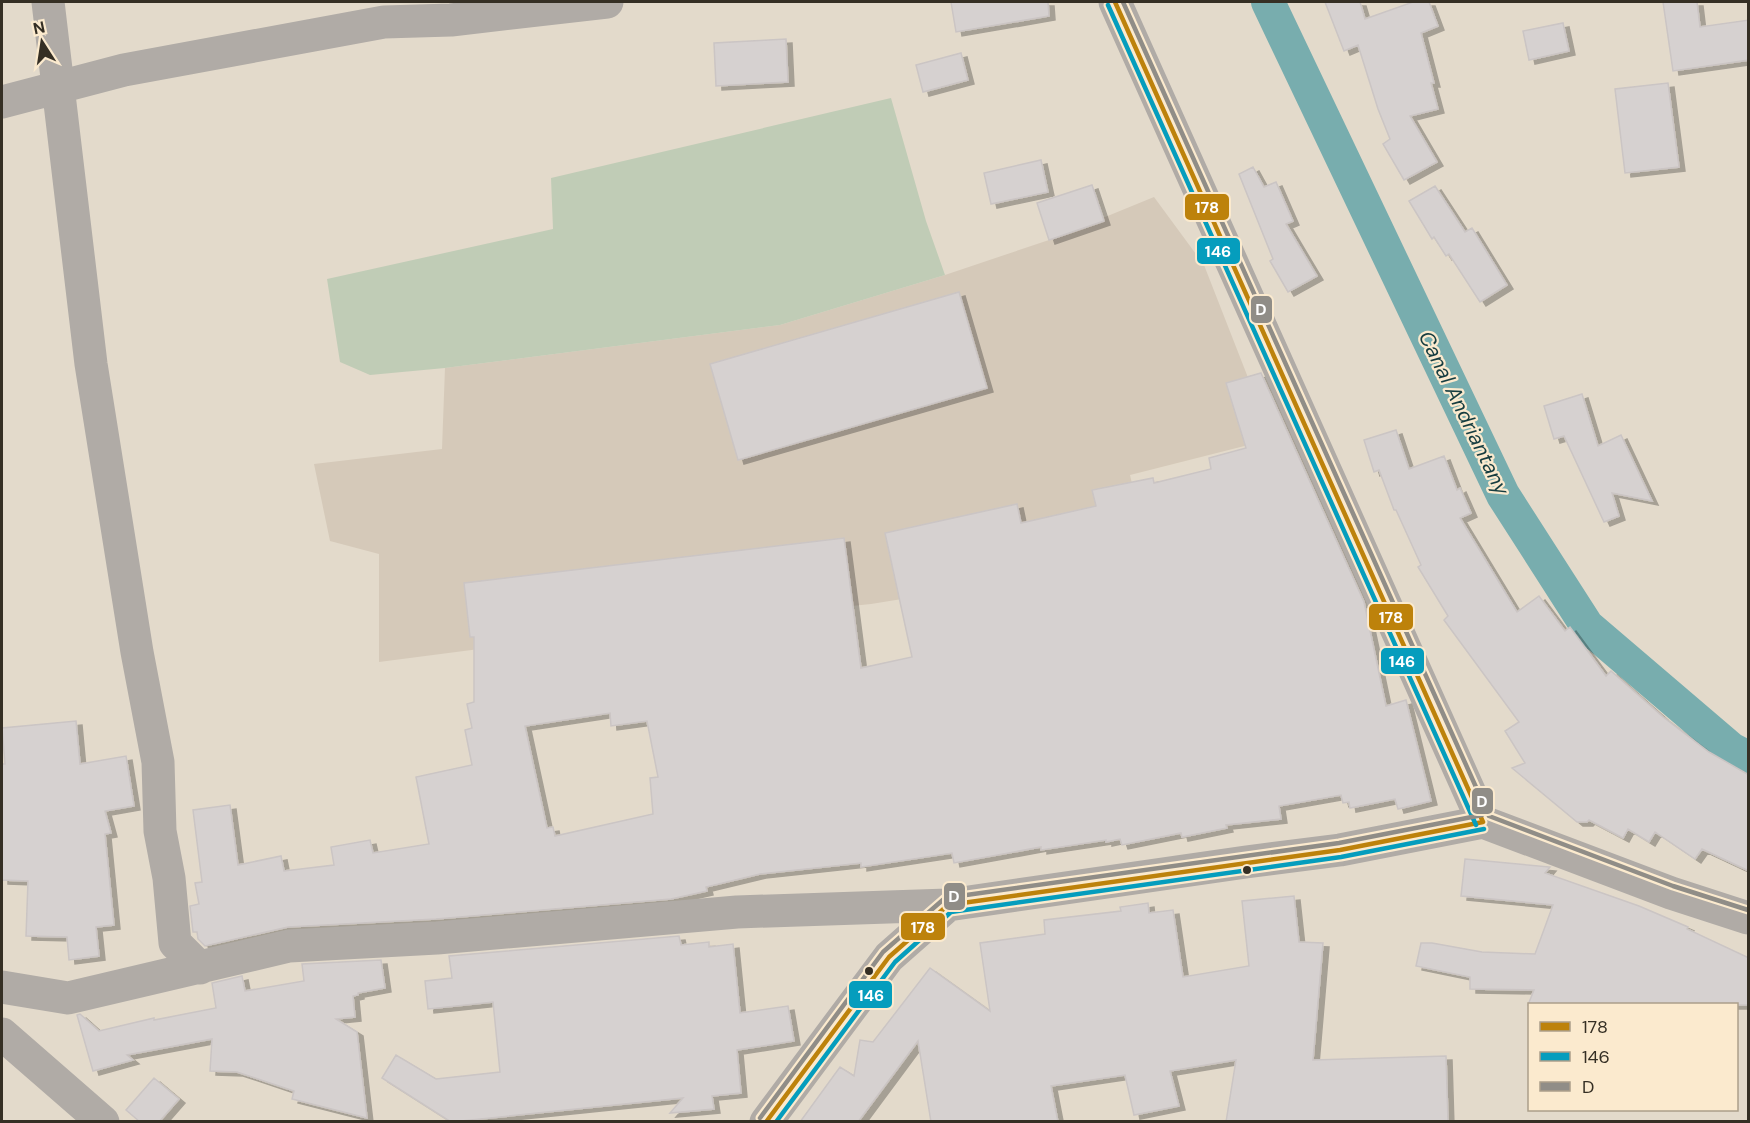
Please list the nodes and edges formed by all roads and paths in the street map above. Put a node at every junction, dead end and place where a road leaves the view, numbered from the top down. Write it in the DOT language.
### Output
graph roads {
  1 [pos="48,2"];
  2 [pos="607,2"];
  3 [pos="1115,2"];
  4 [pos="58,89"];
  5 [pos="2,102"];
  6 [pos="1483,822"];
  7 [pos="948,905"];
  8 [pos="1749,918"];
  9 [pos="200,968"];
  10 [pos="2,987"];
  11 [pos="2,1034"];
  12 [pos="103,1122"];
  13 [pos="766,1122"];
  1 -- 4 [label="street"];
  2 -- 4 [label="street"];
  3 -- 6 [label="street"];
  4 -- 5 [label="street"];
  4 -- 9 [label="street"];
  6 -- 7 [label="street"];
  6 -- 8 [label="street"];
  7 -- 9 [label="street"];
  7 -- 13 [label="street"];
  9 -- 10 [label="street"];
  11 -- 12 [label="street"];
}
